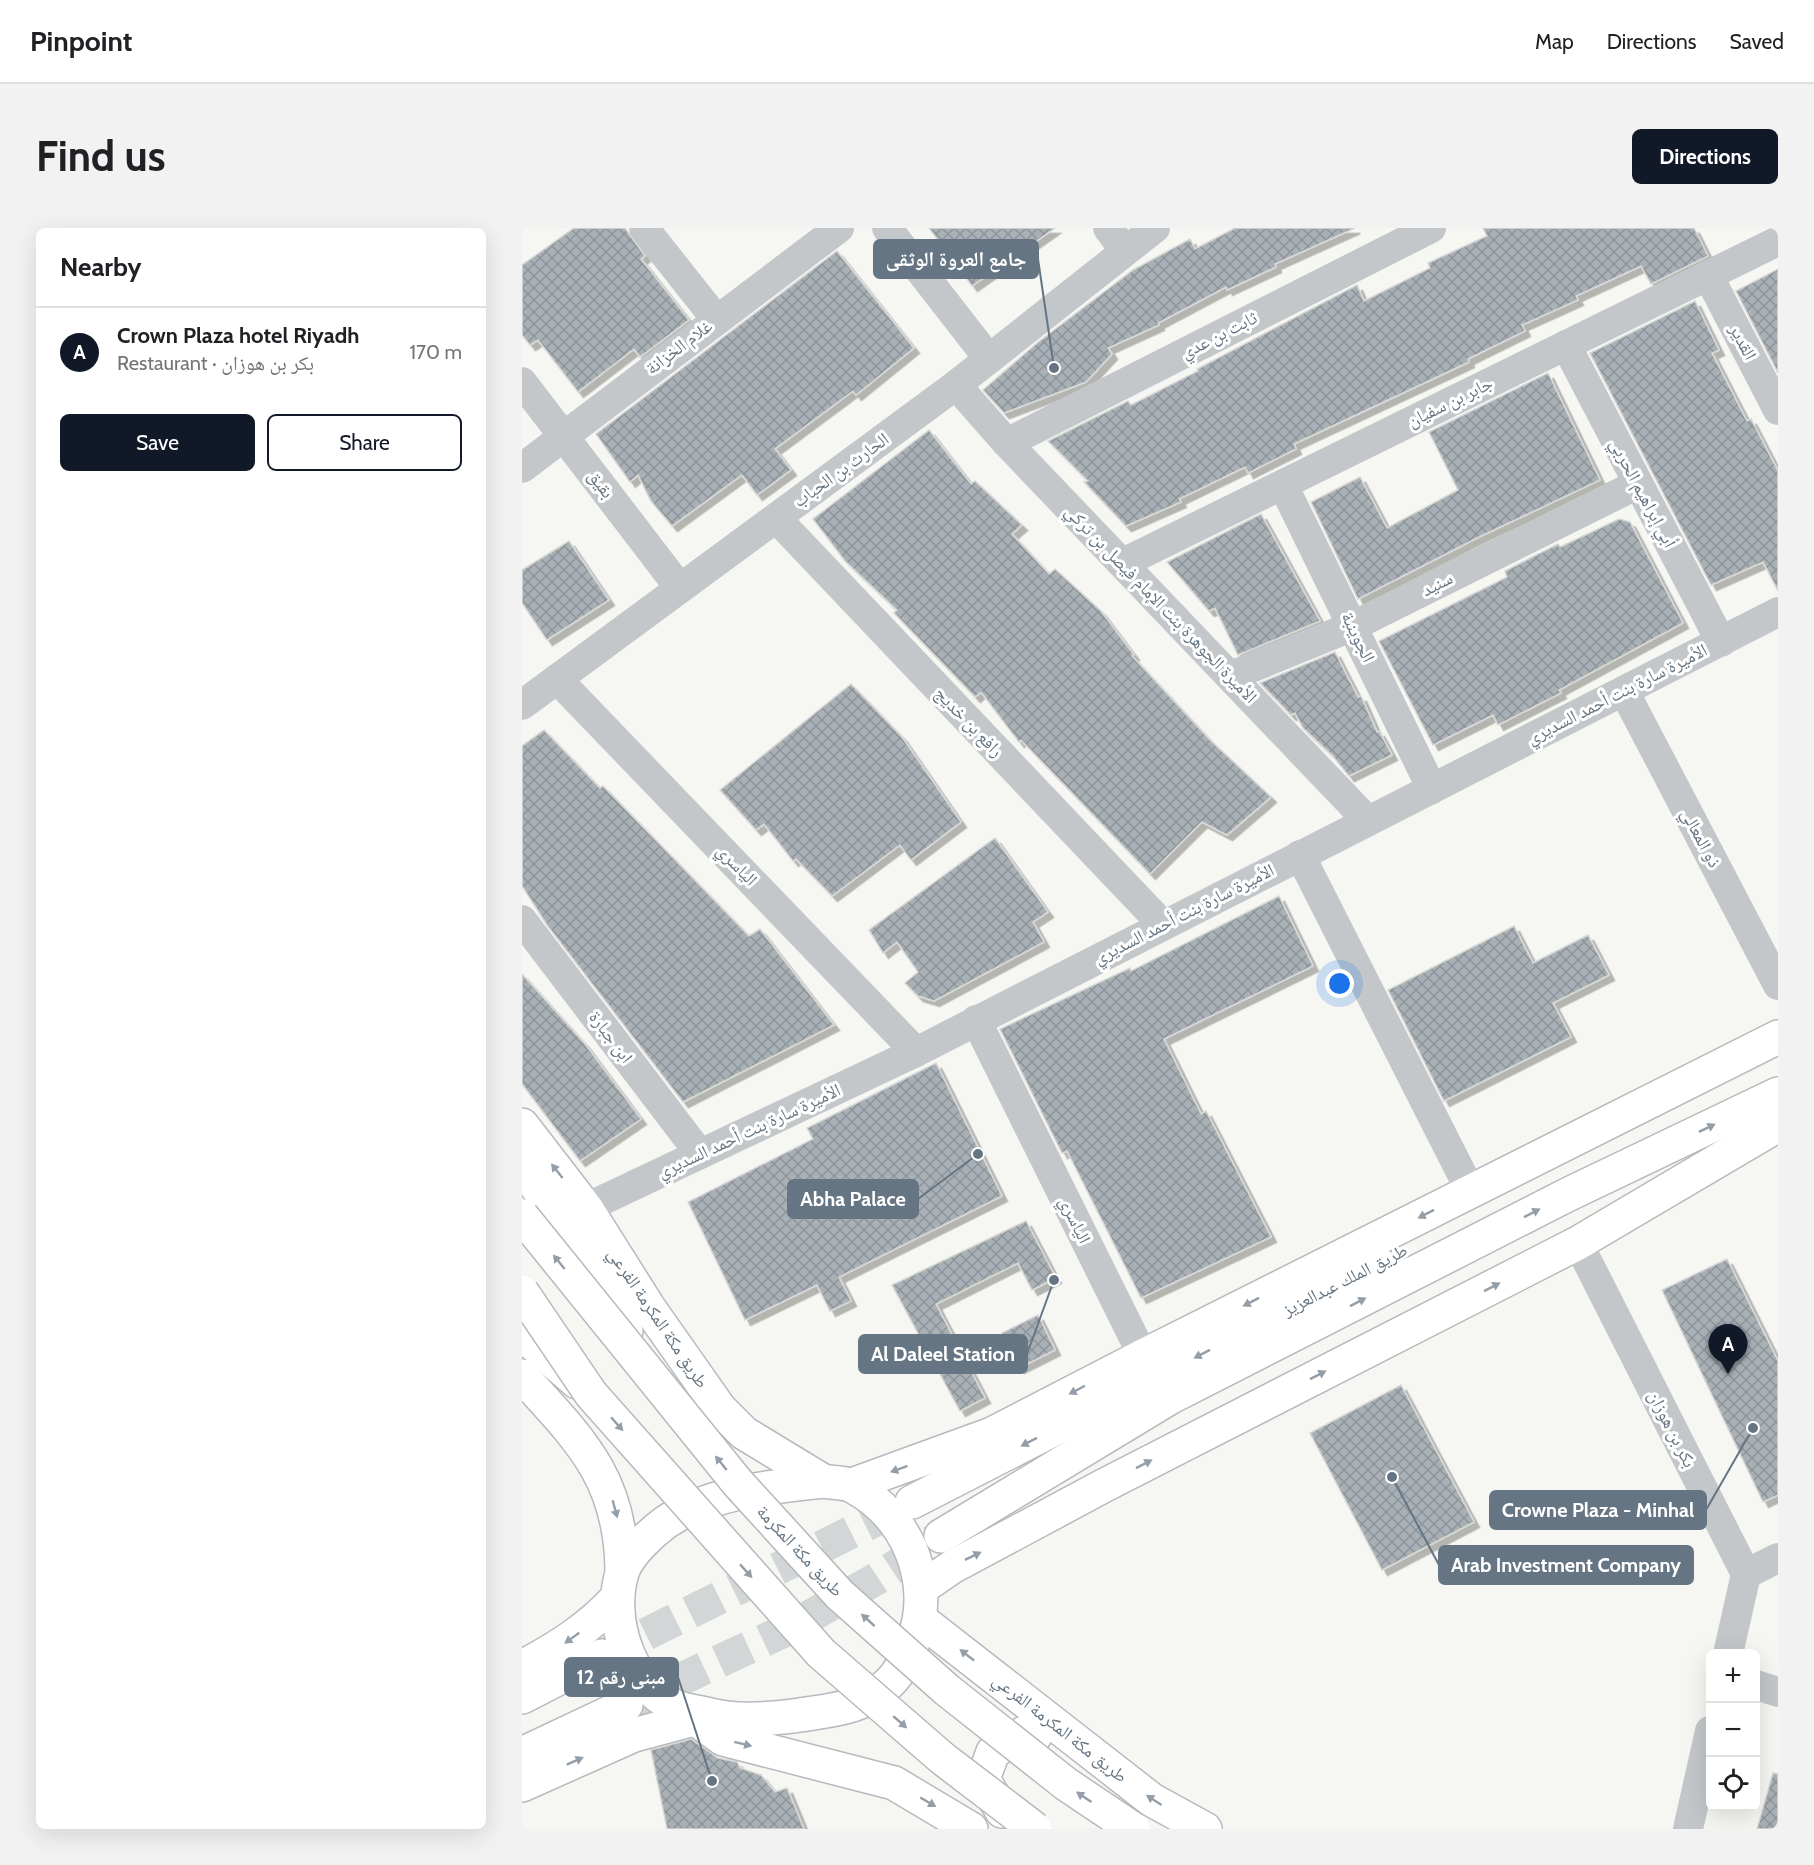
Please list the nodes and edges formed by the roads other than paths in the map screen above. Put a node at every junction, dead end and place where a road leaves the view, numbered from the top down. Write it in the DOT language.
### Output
graph roads {
  1 [pos="644,228"];
  2 [pos="839,228"];
  3 [pos="887,228"];
  4 [pos="1155,228"];
  5 [pos="1431,228"];
  6 [pos="1117,240"];
  7 [pos="1778,241"];
  8 [pos="1708,275"];
  9 [pos="716,319"];
  10 [pos="1566,345"];
  11 [pos="989,360"];
  12 [pos="522,382"];
  13 [pos="956,385"];
  14 [pos="1778,410"];
  15 [pos="563,435"];
  16 [pos="1007,443"];
  17 [pos="522,468"];
  18 [pos="1638,483"];
  19 [pos="1283,485"];
  20 [pos="776,518"];
  21 [pos="1123,563"];
  22 [pos="679,587"];
  23 [pos="1778,612"];
  24 [pos="1353,626"];
  25 [pos="1721,642"];
  26 [pos="1231,676"];
  27 [pos="557,679"];
  28 [pos="1624,691"];
  29 [pos="522,705"];
  30 [pos="1432,789"];
  31 [pos="1368,821"];
  32 [pos="1300,855"];
  33 [pos="522,920"];
  34 [pos="1163,925"];
  35 [pos="1778,985"];
  36 [pos="976,1020"];
  37 [pos="1778,1037"];
  38 [pos="916,1052"];
  39 [pos="1778,1059"];
  40 [pos="1778,1094"];
  41 [pos="522,1125"];
  42 [pos="1778,1125"];
  43 [pos="700,1154"];
  44 [pos="522,1165"];
  45 [pos="1471,1192"];
  46 [pos="586,1208"];
  47 [pos="522,1216"];
  48 [pos="1578,1243"];
  49 [pos="522,1292"];
  50 [pos="522,1334"];
  51 [pos="1143,1356"];
  52 [pos="522,1376"];
  53 [pos="652,1377"];
  54 [pos="591,1394"];
  55 [pos="838,1483"];
  56 [pos="912,1502"];
  57 [pos="941,1536"];
  58 [pos="1778,1558"];
  59 [pos="1746,1574"];
  60 [pos="619,1585"];
  61 [pos="923,1587"];
  62 [pos="921,1620"];
  63 [pos="1729,1649"];
  64 [pos="602,1656"];
  65 [pos="522,1667"];
  66 [pos="1760,1687"];
  67 [pos="1778,1692"];
  68 [pos="522,1697"];
  69 [pos="626,1705"];
  70 [pos="693,1713"];
  71 [pos="1706,1749"];
  72 [pos="522,1754"];
  73 [pos="1094,1755"];
  74 [pos="522,1785"];
  75 [pos="971,1829"];
  76 [pos="1017,1829"];
  77 [pos="1035,1829"];
  78 [pos="1133,1829"];
  79 [pos="1204,1829"];
  80 [pos="1688,1829"];
  1 -- 9 [label="street"];
  2 -- 9 [label="street, غلام الخزانة"];
  3 -- 11 [label="street"];
  4 -- 6 [label="street, الحارث بن الحباب"];
  5 -- 16 [label="street, ثابت بن عدي"];
  6 -- 11 [label="street, الحارث بن الحباب"];
  7 -- 8 [label="street, جابر بن سفيان"];
  8 -- 10 [label="street, جابر بن سفيان"];
  8 -- 14 [label="street, القدير"];
  9 -- 15 [label="street, غلام الخزانة"];
  10 -- 18 [label="street, أبي إبراهيم الحربي"];
  10 -- 19 [label="street, جابر بن سفيان"];
  11 -- 13 [label="street, الحارث بن الحباب"];
  12 -- 15 [label="street, بقيق"];
  13 -- 16 [label="street, الأميرة الجوهرة بنت الإمام فيصل بن تركي"];
  13 -- 20 [label="street, الحارث بن الحباب"];
  15 -- 17 [label="street, غلام الخزانة"];
  15 -- 22 [label="street, بقيق"];
  16 -- 21 [label="street, الأميرة الجوهرة بنت الإمام فيصل بن تركي"];
  18 -- 24 [label="street, سنيد"];
  18 -- 25 [label="street, أبي إبراهيم الحربي"];
  19 -- 21 [label="street, جابر بن سفيان"];
  19 -- 24 [label="street, الجوينبة"];
  20 -- 22 [label="street, الحارث بن الحباب"];
  20 -- 34 [label="street, رافع بن خديج"];
  21 -- 26 [label="street, الأميرة الجوهرة بنت الإمام فيصل بن تركي"];
  22 -- 27 [label="street, الحارث بن الحباب"];
  23 -- 25 [label="street, الأميرة سارة بنت أحمد السديري"];
  24 -- 26 [label="street, سنيد"];
  24 -- 30 [label="street, الجوينبة"];
  25 -- 28 [label="street, الأميرة سارة بنت أحمد السديري"];
  26 -- 31 [label="street, الأميرة الجوهرة بنت الإمام فيصل بن تركي"];
  27 -- 29 [label="street, الحارث بن الحباب"];
  27 -- 38 [label="street, الياسري"];
  28 -- 30 [label="street, الأميرة سارة بنت أحمد السديري"];
  28 -- 35 [label="street, ذو المعالي"];
  30 -- 31 [label="street, الأميرة سارة بنت أحمد السديري"];
  31 -- 32 [label="street, الأميرة سارة بنت أحمد السديري"];
  32 -- 34 [label="street, الأميرة سارة بنت أحمد السديري"];
  32 -- 45 [label="street"];
  33 -- 43 [label="street, ابن جبارة"];
  34 -- 36 [label="street, الأميرة سارة بنت أحمد السديري"];
  36 -- 38 [label="street, الأميرة سارة بنت أحمد السديري"];
  36 -- 51 [label="street, الياسري"];
  37 -- 45 [label="main road"];
  38 -- 43 [label="street, الأميرة سارة بنت أحمد السديري"];
  39 -- 56 [label="main road, طريق الملك عبدالعزيز, one-way"];
  57 -- 40 [label="main road, طريق الملك عبدالعزيز, one-way"];
  46 -- 41 [label="main road, طريق مكة المكرمة الفرعي, one-way"];
  42 -- 48 [label="main road"];
  43 -- 46 [label="street, الأميرة سارة بنت أحمد السديري"];
  44 -- 53 [label="main road, bridge"];
  45 -- 51 [label="main road, one-way"];
  46 -- 55 [label="main road, طريق مكة المكرمة الفرعي"];
  53 -- 47 [label="main road, طريق مكة المكرمة, one-way, bridge"];
  48 -- 59 [label="street, بكر بن هوزان"];
  61 -- 48 [label="main road, one-way"];
  49 -- 54 [label="main road, bridge"];
  50 -- 54 [label="main road, bridge"];
  51 -- 55 [label="main road, one-way"];
  52 -- 60 [label="main road, one-way"];
  78 -- 53 [label="main road, طريق مكة المكرمة, one-way, bridge"];
  54 -- 77 [label="main road, one-way, bridge"];
  55 -- 60 [label="main road"];
  55 -- 61 [label="main road, طريق مكة المكرمة الفرعي"];
  58 -- 59 [label="street"];
  59 -- 63 [label="street"];
  60 -- 65 [label="main road, one-way"];
  60 -- 70 [label="main road"];
  61 -- 62 [label="main road"];
  62 -- 70 [label="main road"];
  73 -- 62 [label="main road, طريق مكة المكرمة الفرعي, one-way"];
  64 -- 68 [label="main road"];
  66 -- 67 [label="street"];
  69 -- 72 [label="main road"];
  74 -- 70 [label="main road, one-way"];
  70 -- 75 [label="main road, one-way"];
  71 -- 80 [label="street"];
  73 -- 76 [label="main road"];
  79 -- 73 [label="main road, طريق مكة المكرمة الفرعي, one-way"];
}
